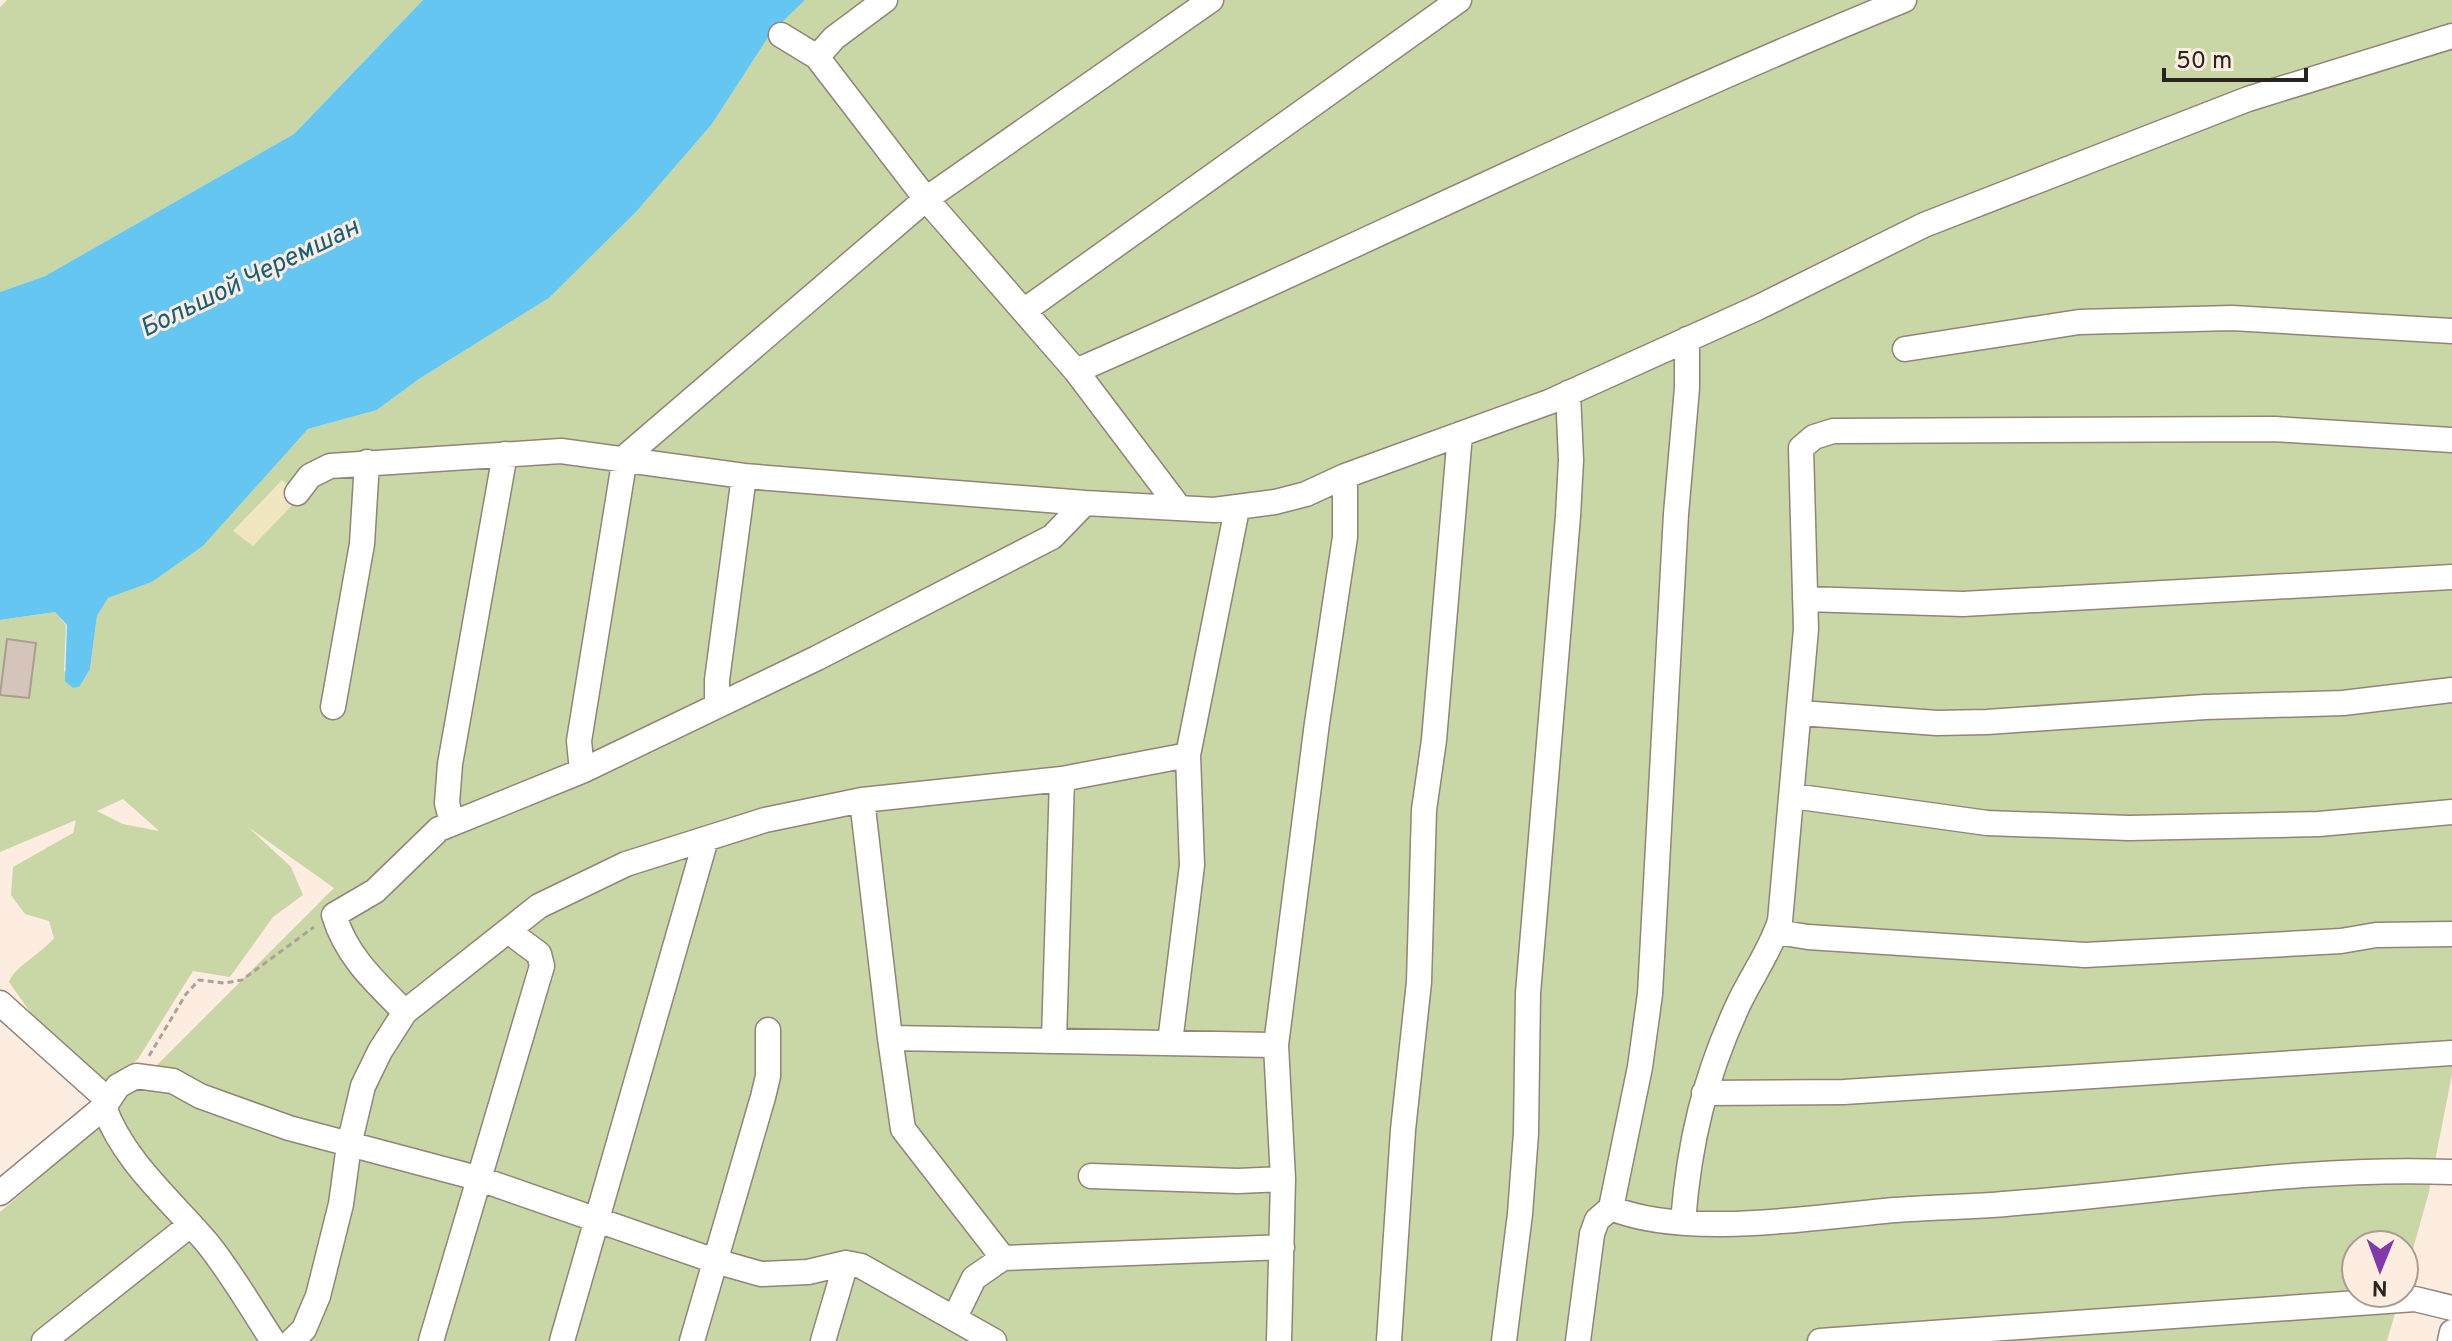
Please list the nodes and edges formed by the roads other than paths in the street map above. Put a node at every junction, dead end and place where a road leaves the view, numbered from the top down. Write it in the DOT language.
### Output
graph roads {
  1 [pos="885,0"];
  2 [pos="1211,0"];
  3 [pos="1459,0"];
  4 [pos="1904,0"];
  5 [pos="781,35"];
  6 [pos="2452,36"];
  7 [pos="817,57"];
  8 [pos="926,199"];
  9 [pos="1025,310"];
  10 [pos="2452,331"];
  11 [pos="1687,339"];
  12 [pos="1905,349"];
  13 [pos="1076,371"];
  14 [pos="1568,393"];
  15 [pos="1460,434"];
  16 [pos="2452,440"];
  17 [pos="505,454"];
  18 [pos="625,457"];
  19 [pos="367,462"];
  20 [pos="744,476"];
  21 [pos="1345,476"];
  22 [pos="297,493"];
  23 [pos="1085,503"];
  24 [pos="1178,506"];
  25 [pos="1237,509"];
  26 [pos="2452,577"];
  27 [pos="1805,599"];
  28 [pos="2452,690"];
  29 [pos="717,704"];
  30 [pos="333,707"];
  31 [pos="1800,713"];
  32 [pos="1188,755"];
  33 [pos="582,771"];
  34 [pos="1062,779"];
  35 [pos="1793,796"];
  36 [pos="862,800"];
  37 [pos="2452,812"];
  38 [pos="452,823"];
  39 [pos="706,839"];
  40 [pos="508,931"];
  41 [pos="1777,932"];
  42 [pos="2452,934"];
  43 [pos="1,996"];
  44 [pos="405,1012"];
  45 [pos="768,1030"];
  46 [pos="890,1038"];
  47 [pos="1054,1040"];
  48 [pos="1170,1042"];
  49 [pos="1276,1045"];
  50 [pos="2452,1053"];
  51 [pos="1704,1093"];
  52 [pos="106,1103"];
  53 [pos="349,1145"];
  54 [pos="2452,1172"];
  55 [pos="1091,1176"];
  56 [pos="477,1178"];
  57 [pos="1283,1179"];
  58 [pos="0,1193"];
  59 [pos="1611,1208"];
  60 [pos="599,1219"];
  61 [pos="1683,1222"];
  62 [pos="190,1225"];
  63 [pos="1282,1247"];
  64 [pos="1003,1258"];
  65 [pos="715,1261"];
  66 [pos="846,1263"];
  67 [pos="2452,1308"];
  68 [pos="962,1328"];
  69 [pos="2452,1332"];
  70 [pos="265,1338"];
  71 [pos="44,1341"];
  72 [pos="292,1341"];
  73 [pos="431,1341"];
  74 [pos="562,1341"];
  75 [pos="692,1341"];
  76 [pos="823,1341"];
  77 [pos="994,1341"];
  78 [pos="1279,1341"];
  79 [pos="1389,1341"];
  80 [pos="1504,1341"];
  81 [pos="1578,1341"];
  82 [pos="1820,1341"];
  83 [pos="2450,1341"];
  1 -- 7 [label="street"];
  2 -- 8 [label="street"];
  3 -- 9 [label="street"];
  4 -- 13 [label="street"];
  5 -- 7 [label="street"];
  6 -- 11 [label="street"];
  7 -- 8 [label="street"];
  8 -- 9 [label="street"];
  8 -- 18 [label="street"];
  9 -- 13 [label="street"];
  10 -- 12 [label="street"];
  11 -- 14 [label="street"];
  11 -- 59 [label="street"];
  13 -- 24 [label="street"];
  14 -- 15 [label="street"];
  14 -- 80 [label="street"];
  15 -- 21 [label="street"];
  15 -- 79 [label="street"];
  16 -- 27 [label="street"];
  17 -- 18 [label="street"];
  17 -- 19 [label="street"];
  17 -- 38 [label="street"];
  18 -- 20 [label="street"];
  18 -- 33 [label="street"];
  19 -- 22 [label="street"];
  19 -- 30 [label="street"];
  20 -- 23 [label="street"];
  20 -- 29 [label="street"];
  21 -- 25 [label="street"];
  21 -- 49 [label="street"];
  23 -- 24 [label="street"];
  23 -- 29 [label="street"];
  24 -- 25 [label="street"];
  25 -- 32 [label="street"];
  26 -- 27 [label="street"];
  27 -- 31 [label="street"];
  28 -- 31 [label="street"];
  29 -- 33 [label="street"];
  31 -- 35 [label="street"];
  32 -- 34 [label="street"];
  32 -- 48 [label="street"];
  33 -- 38 [label="street"];
  34 -- 36 [label="street"];
  34 -- 47 [label="street"];
  35 -- 37 [label="street"];
  35 -- 41 [label="street"];
  36 -- 39 [label="street"];
  36 -- 46 [label="street"];
  38 -- 44 [label="street"];
  39 -- 40 [label="street"];
  39 -- 60 [label="street"];
  40 -- 44 [label="street"];
  40 -- 56 [label="street"];
  41 -- 42 [label="street"];
  41 -- 51 [label="street"];
  43 -- 52 [label="street"];
  44 -- 53 [label="street"];
  45 -- 65 [label="street"];
  46 -- 47 [label="street"];
  46 -- 64 [label="street"];
  47 -- 48 [label="street"];
  48 -- 49 [label="street"];
  49 -- 57 [label="street"];
  50 -- 51 [label="street"];
  51 -- 61 [label="street"];
  52 -- 53 [label="street"];
  52 -- 58 [label="street"];
  52 -- 62 [label="street"];
  53 -- 56 [label="street"];
  53 -- 72 [label="street"];
  54 -- 61 [label="street"];
  55 -- 57 [label="street"];
  56 -- 60 [label="street"];
  56 -- 73 [label="street"];
  57 -- 63 [label="street"];
  59 -- 61 [label="street"];
  59 -- 81 [label="street"];
  60 -- 65 [label="street"];
  60 -- 74 [label="street"];
  62 -- 70 [label="street"];
  62 -- 71 [label="street"];
  63 -- 64 [label="street"];
  63 -- 78 [label="street"];
  64 -- 68 [label="street"];
  65 -- 66 [label="street"];
  65 -- 75 [label="street"];
  66 -- 68 [label="street"];
  66 -- 76 [label="street"];
  67 -- 82 [label="street"];
  68 -- 77 [label="street"];
  69 -- 83 [label="street"];
}
